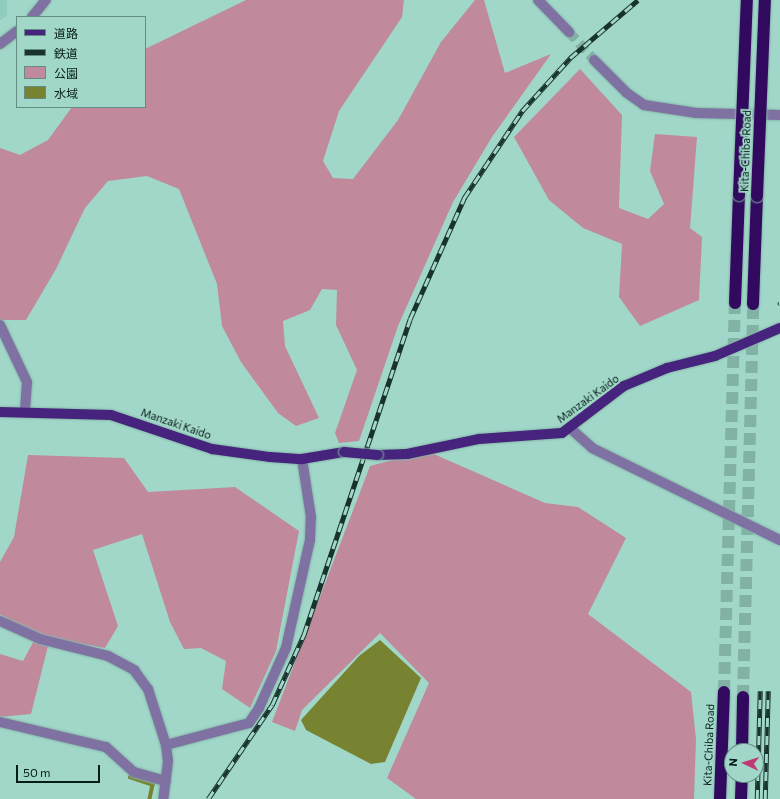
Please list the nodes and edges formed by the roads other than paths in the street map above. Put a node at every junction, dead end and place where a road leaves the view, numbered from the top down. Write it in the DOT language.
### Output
graph roads {
  1 [pos="46,0"];
  2 [pos="538,0"];
  3 [pos="747,0"];
  4 [pos="765,0"];
  5 [pos="33,16"];
  6 [pos="16,32"];
  7 [pos="569,32"];
  8 [pos="0,44"];
  9 [pos="594,60"];
  10 [pos="780,115"];
  11 [pos="735,303"];
  12 [pos="753,304"];
  13 [pos="0,325"];
  14 [pos="780,328"];
  15 [pos="0,412"];
  16 [pos="25,412"];
  17 [pos="570,428"];
  18 [pos="302,459"];
  19 [pos="780,540"];
  20 [pos="0,621"];
  21 [pos="724,692"];
  22 [pos="743,697"];
  23 [pos="0,722"];
  24 [pos="742,743"];
  25 [pos="166,745"];
  26 [pos="166,781"];
  27 [pos="742,783"];
  28 [pos="164,799"];
  29 [pos="720,799"];
  30 [pos="741,799"];
  1 -- 5 [label="street"];
  2 -- 7 [label="street"];
  3 -- 11 [label="highway, Kita-Chiba Road, bridge"];
  4 -- 12 [label="highway, Kita-Chiba Road, bridge"];
  6 -- 8 [label="street"];
  9 -- 10 [label="street"];
  13 -- 16 [label="street"];
  14 -- 17 [label="main road, Manzaki Kaido"];
  15 -- 16 [label="main road, Manzaki Kaido"];
  16 -- 18 [label="main road, Manzaki Kaido"];
  17 -- 18 [label="main road, Manzaki Kaido, bridge"];
  17 -- 19 [label="street"];
  18 -- 25 [label="street"];
  20 -- 25 [label="street"];
  21 -- 29 [label="highway, Kita-Chiba Road"];
  22 -- 24 [label="highway"];
  23 -- 26 [label="street"];
  25 -- 26 [label="street"];
  26 -- 28 [label="street"];
  27 -- 30 [label="highway"];
}
